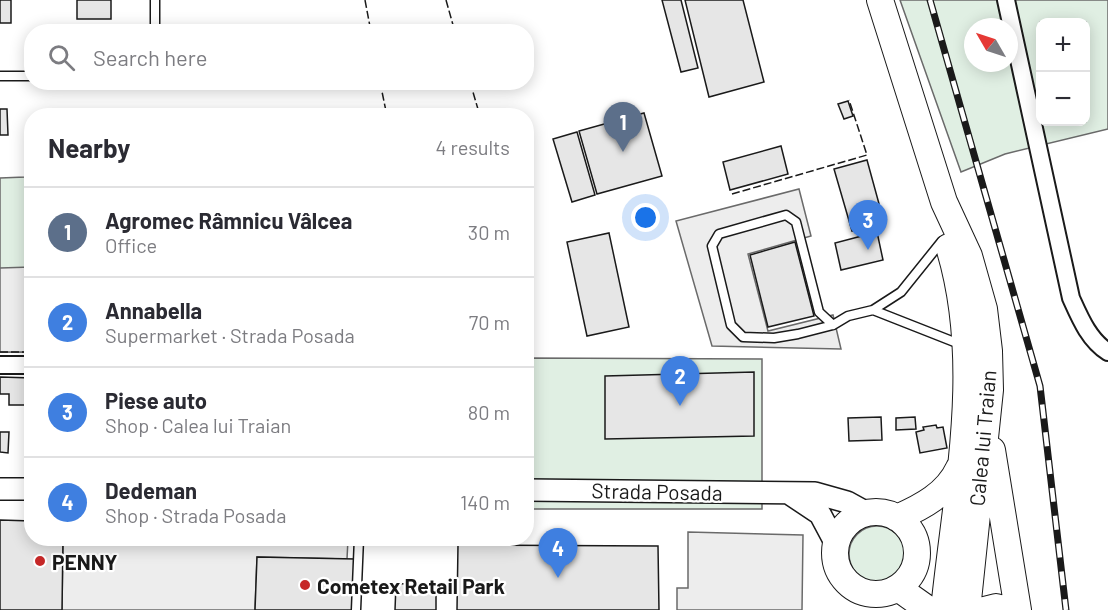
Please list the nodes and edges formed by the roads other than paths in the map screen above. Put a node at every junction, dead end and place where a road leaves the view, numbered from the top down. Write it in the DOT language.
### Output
graph roads {
  1 [pos="155,0"];
  2 [pos="880,0"];
  3 [pos="1006,0"];
  4 [pos="155,24"];
  5 [pos="0,76"];
  6 [pos="24,76"];
  7 [pos="944,202"];
  8 [pos="946,235"];
  9 [pos="873,310"];
  10 [pos="833,325"];
  11 [pos="967,345"];
  12 [pos="1108,352"];
  13 [pos="0,365"];
  14 [pos="24,365"];
  15 [pos="987,422"];
  16 [pos="962,462"];
  17 [pos="0,489"];
  18 [pos="24,489"];
  19 [pos="534,490"];
  20 [pos="787,492"];
  21 [pos="867,513"];
  22 [pos="897,518"];
  23 [pos="836,544"];
  24 [pos="359,546"];
  25 [pos="898,588"];
  26 [pos="862,600"];
  27 [pos="356,610"];
  28 [pos="929,610"];
  29 [pos="944,610"];
  30 [pos="967,610"];
  31 [pos="984,610"];
  32 [pos="1008,610"];
  33 [pos="1018,610"];
  1 -- 4 [label="lane"];
  2 -- 7 [label="main road, Calea lui Traian"];
  3 -- 12 [label="street"];
  5 -- 6 [label="lane"];
  7 -- 8 [label="main road, Calea lui Traian"];
  7 -- 15 [label="main road, Calea lui Traian"];
  8 -- 9 [label="lane"];
  8 -- 11 [label="main road, Calea lui Traian"];
  9 -- 10 [label="lane"];
  9 -- 11 [label="lane"];
  10 -- 10 [label="lane"];
  11 -- 16 [label="main road, Calea lui Traian"];
  13 -- 14 [label="street"];
  15 -- 30 [label="main road, Calea lui Traian"];
  15 -- 33 [label="main road"];
  16 -- 22 [label="main road"];
  16 -- 29 [label="main road, Calea lui Traian"];
  17 -- 18 [label="street"];
  19 -- 20 [label="street, Strada Posada"];
  20 -- 21 [label="street, Strada Posada"];
  20 -- 23 [label="street"];
  21 -- 22 [label="main road"];
  21 -- 23 [label="main road"];
  22 -- 25 [label="main road"];
  23 -- 26 [label="main road"];
  24 -- 27 [label="lane"];
  25 -- 26 [label="main road"];
  25 -- 28 [label="main road"];
  31 -- 32 [label="main road"];
}
